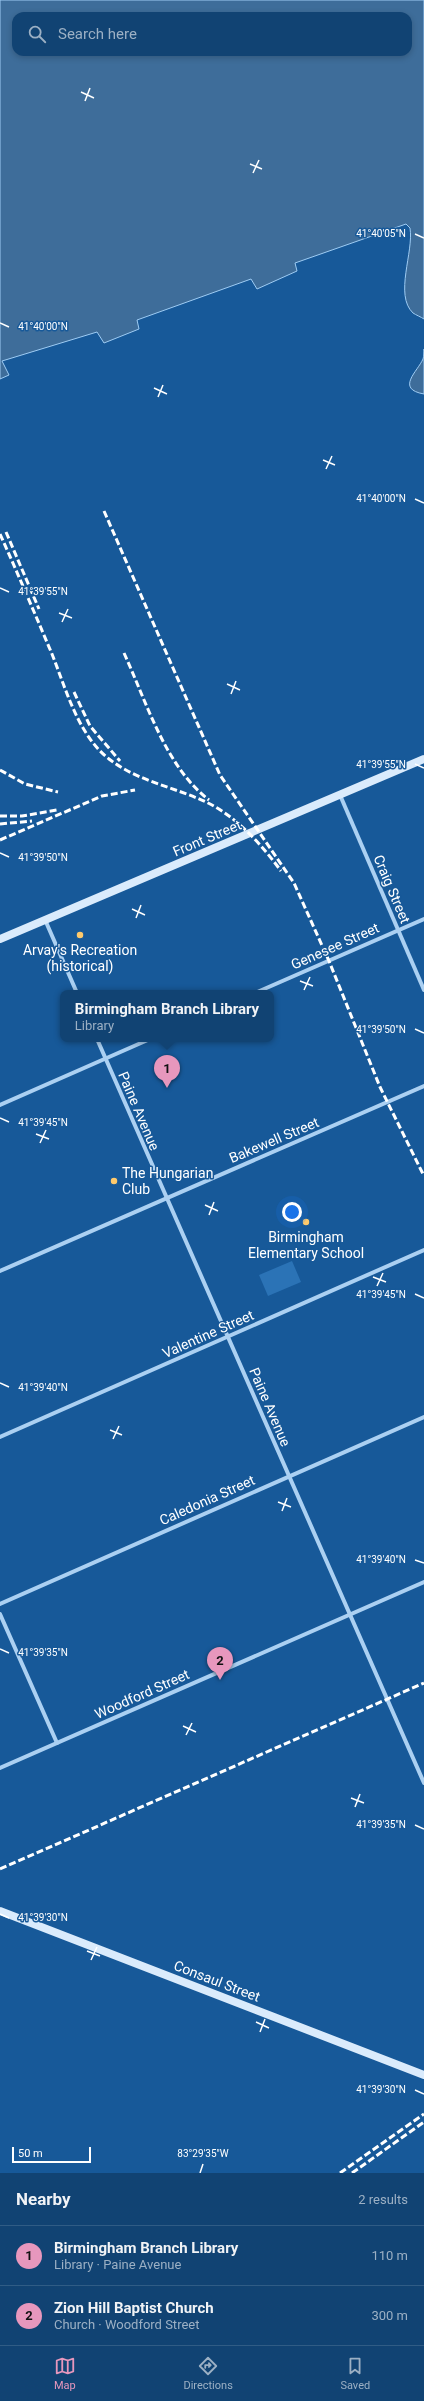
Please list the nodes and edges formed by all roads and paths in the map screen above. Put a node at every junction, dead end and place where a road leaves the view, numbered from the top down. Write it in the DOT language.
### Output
graph roads {
  1 [pos="424,759"];
  2 [pos="340,796"];
  3 [pos="424,918"];
  4 [pos="46,922"];
  5 [pos="398,930"];
  6 [pos="0,939"];
  7 [pos="76,990"];
  8 [pos="262,990"];
  9 [pos="424,990"];
  10 [pos="97,1042"];
  11 [pos="143,1042"];
  12 [pos="105,1059"];
  13 [pos="424,1086"];
  14 [pos="0,1105"];
  15 [pos="165,1199"];
  16 [pos="424,1250"];
  17 [pos="0,1271"];
  18 [pos="227,1337"];
  19 [pos="424,1417"];
  20 [pos="0,1438"];
  21 [pos="288,1477"];
  22 [pos="424,1582"];
  23 [pos="0,1604"];
  24 [pos="0,1614"];
  25 [pos="349,1615"];
  26 [pos="57,1743"];
  27 [pos="0,1768"];
  28 [pos="424,1783"];
  29 [pos="0,1911"];
  30 [pos="424,2075"];
  1 -- 2 [label="street, Front Street"];
  2 -- 4 [label="street, Front Street"];
  2 -- 5 [label="street, Craig Street"];
  3 -- 5 [label="street, Genesee Street"];
  4 -- 6 [label="street, Front Street"];
  4 -- 7 [label="street"];
  5 -- 8 [label="street, Genesee Street"];
  5 -- 9 [label="street, Craig Street"];
  10 -- 12 [label="street, Paine Avenue"];
  11 -- 12 [label="street"];
  12 -- 14 [label="street"];
  12 -- 15 [label="street, Paine Avenue"];
  13 -- 15 [label="street, Bakewell Street"];
  15 -- 17 [label="street, Bakewell Street"];
  15 -- 18 [label="street, Paine Avenue"];
  16 -- 18 [label="street, Valentine Street"];
  18 -- 20 [label="street, Valentine Street"];
  18 -- 21 [label="street, Paine Avenue"];
  19 -- 21 [label="street, Caledonia Street"];
  21 -- 23 [label="street, Caledonia Street"];
  21 -- 25 [label="street, Paine Avenue"];
  22 -- 25 [label="street, Woodford Street"];
  24 -- 26 [label="street"];
  25 -- 26 [label="street, Woodford Street"];
  25 -- 28 [label="street, Paine Avenue"];
  26 -- 27 [label="street, Woodford Street"];
  29 -- 30 [label="street, Consaul Street"];
}
